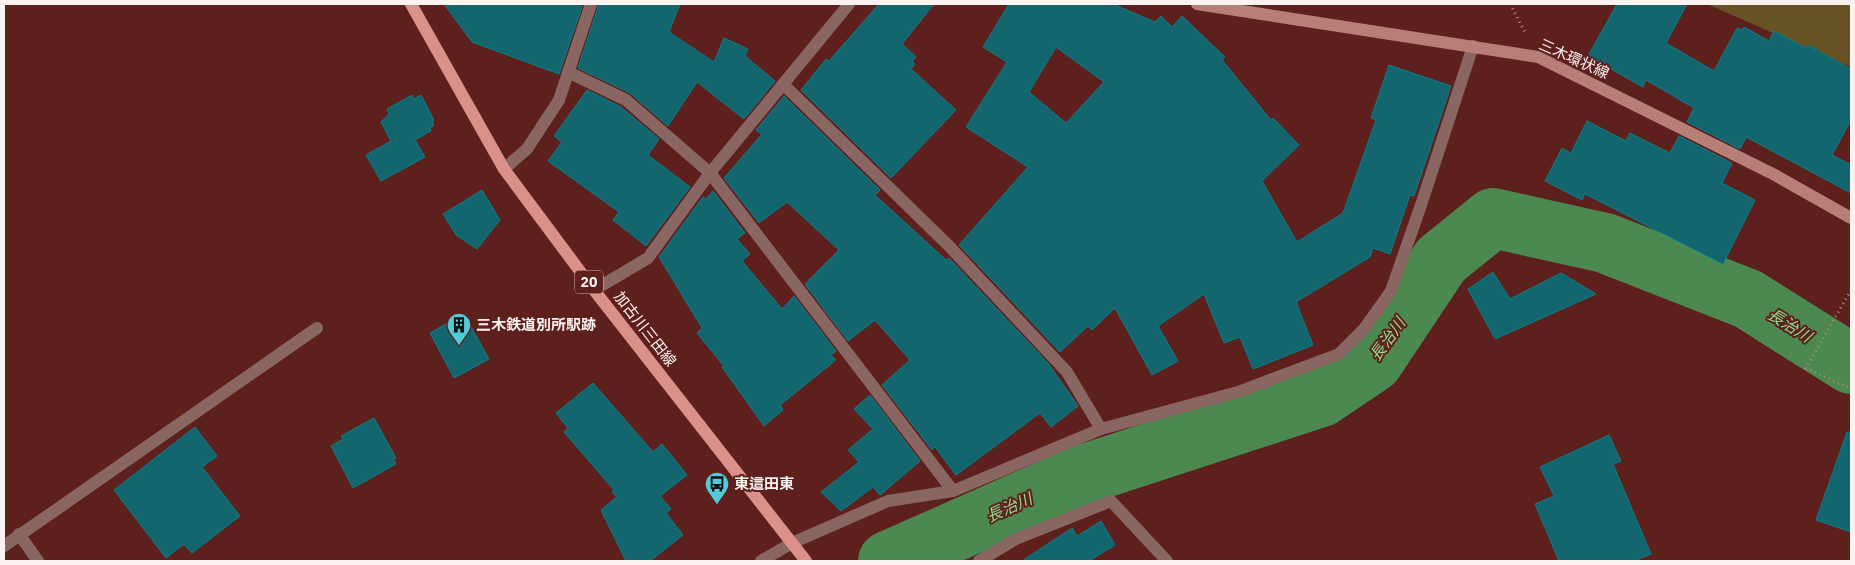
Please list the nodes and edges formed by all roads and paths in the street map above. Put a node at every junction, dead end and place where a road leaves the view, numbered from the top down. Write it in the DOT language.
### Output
graph roads {
  1 [pos="411,4"];
  2 [pos="590,4"];
  3 [pos="849,4"];
  4 [pos="1197,4"];
  5 [pos="1473,46"];
  6 [pos="568,72"];
  7 [pos="783,84"];
  8 [pos="504,169"];
  9 [pos="710,173"];
  10 [pos="1851,218"];
  11 [pos="594,290"];
  12 [pos="1851,290"];
  13 [pos="317,328"];
  14 [pos="1851,389"];
  15 [pos="1101,429"];
  16 [pos="954,491"];
  17 [pos="19,534"];
  18 [pos="792,543"];
  19 [pos="4,546"];
  20 [pos="38,561"];
  21 [pos="762,561"];
  22 [pos="806,561"];
  23 [pos="979,561"];
  24 [pos="1167,561"];
  1 -- 8 [label="main road, 加古川三田線 / 20"];
  2 -- 6 [label="street"];
  3 -- 7 [label="street"];
  4 -- 5 [label="main road, 三木環状線"];
  5 -- 10 [label="main road, 三木環状線"];
  5 -- 15 [label="street"];
  6 -- 8 [label="street"];
  6 -- 9 [label="street"];
  7 -- 9 [label="street"];
  7 -- 15 [label="street"];
  8 -- 11 [label="main road, 加古川三田線 / 20"];
  9 -- 11 [label="street"];
  9 -- 16 [label="street"];
  11 -- 18 [label="main road, 加古川三田線 / 20"];
  12 -- 14 [label="path"];
  13 -- 17 [label="street"];
  15 -- 16 [label="street"];
  16 -- 18 [label="street"];
  17 -- 19 [label="street"];
  17 -- 20 [label="street"];
  18 -- 21 [label="street"];
  18 -- 22 [label="main road, 加古川三田線 / 20"];
  23 -- 24 [label="street"];
}
